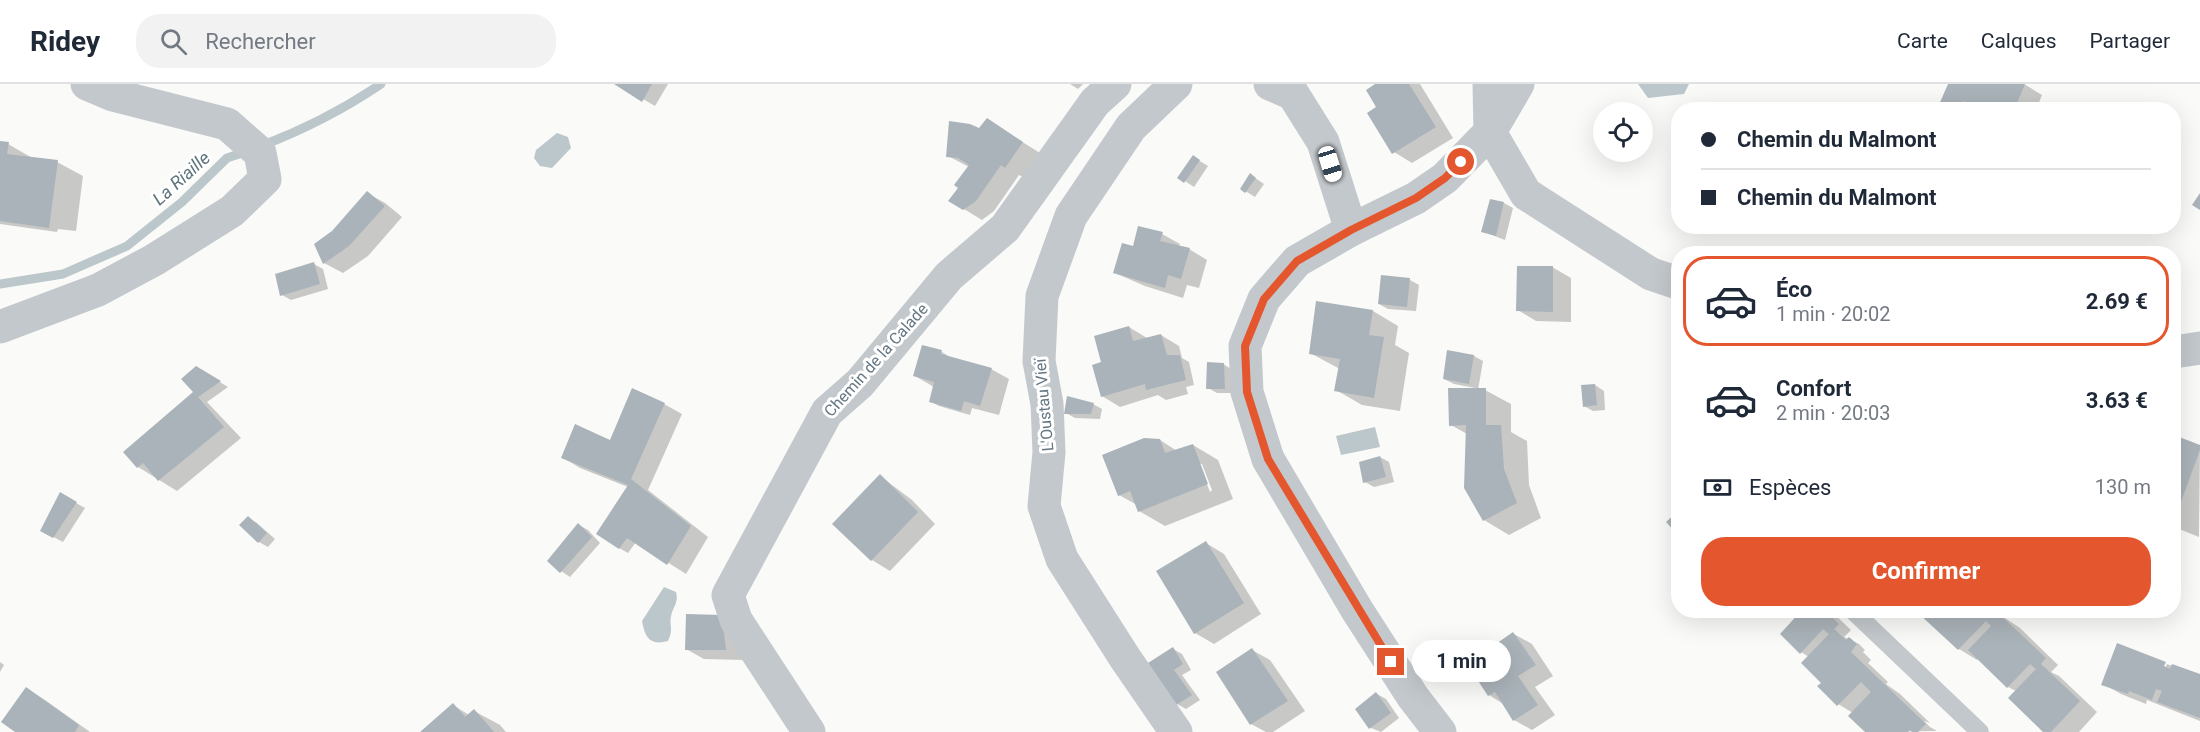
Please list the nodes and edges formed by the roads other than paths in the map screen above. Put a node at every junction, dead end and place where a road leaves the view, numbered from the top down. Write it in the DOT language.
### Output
graph roads {
  1 [pos="87,84"];
  2 [pos="1115,84"];
  3 [pos="1176,84"];
  4 [pos="1270,84"];
  5 [pos="1489,84"];
  6 [pos="1518,84"];
  7 [pos="1490,132"];
  8 [pos="1351,230"];
  9 [pos="1671,281"];
  10 [pos="0,327"];
  11 [pos="2200,348"];
  12 [pos="2181,351"];
  13 [pos="1860,618"];
  14 [pos="808,732"];
  15 [pos="1176,732"];
  16 [pos="1440,732"];
  17 [pos="1980,732"];
  1 -- 10 [label="street"];
  2 -- 14 [label="street, Chemin de la Calade"];
  3 -- 15 [label="street, L'Oustau Vieï"];
  4 -- 8 [label="street"];
  5 -- 7 [label="street"];
  6 -- 7 [label="street"];
  7 -- 8 [label="street"];
  7 -- 9 [label="street"];
  8 -- 16 [label="street"];
  11 -- 12 [label="street"];
  13 -- 17 [label="lane"];
}
